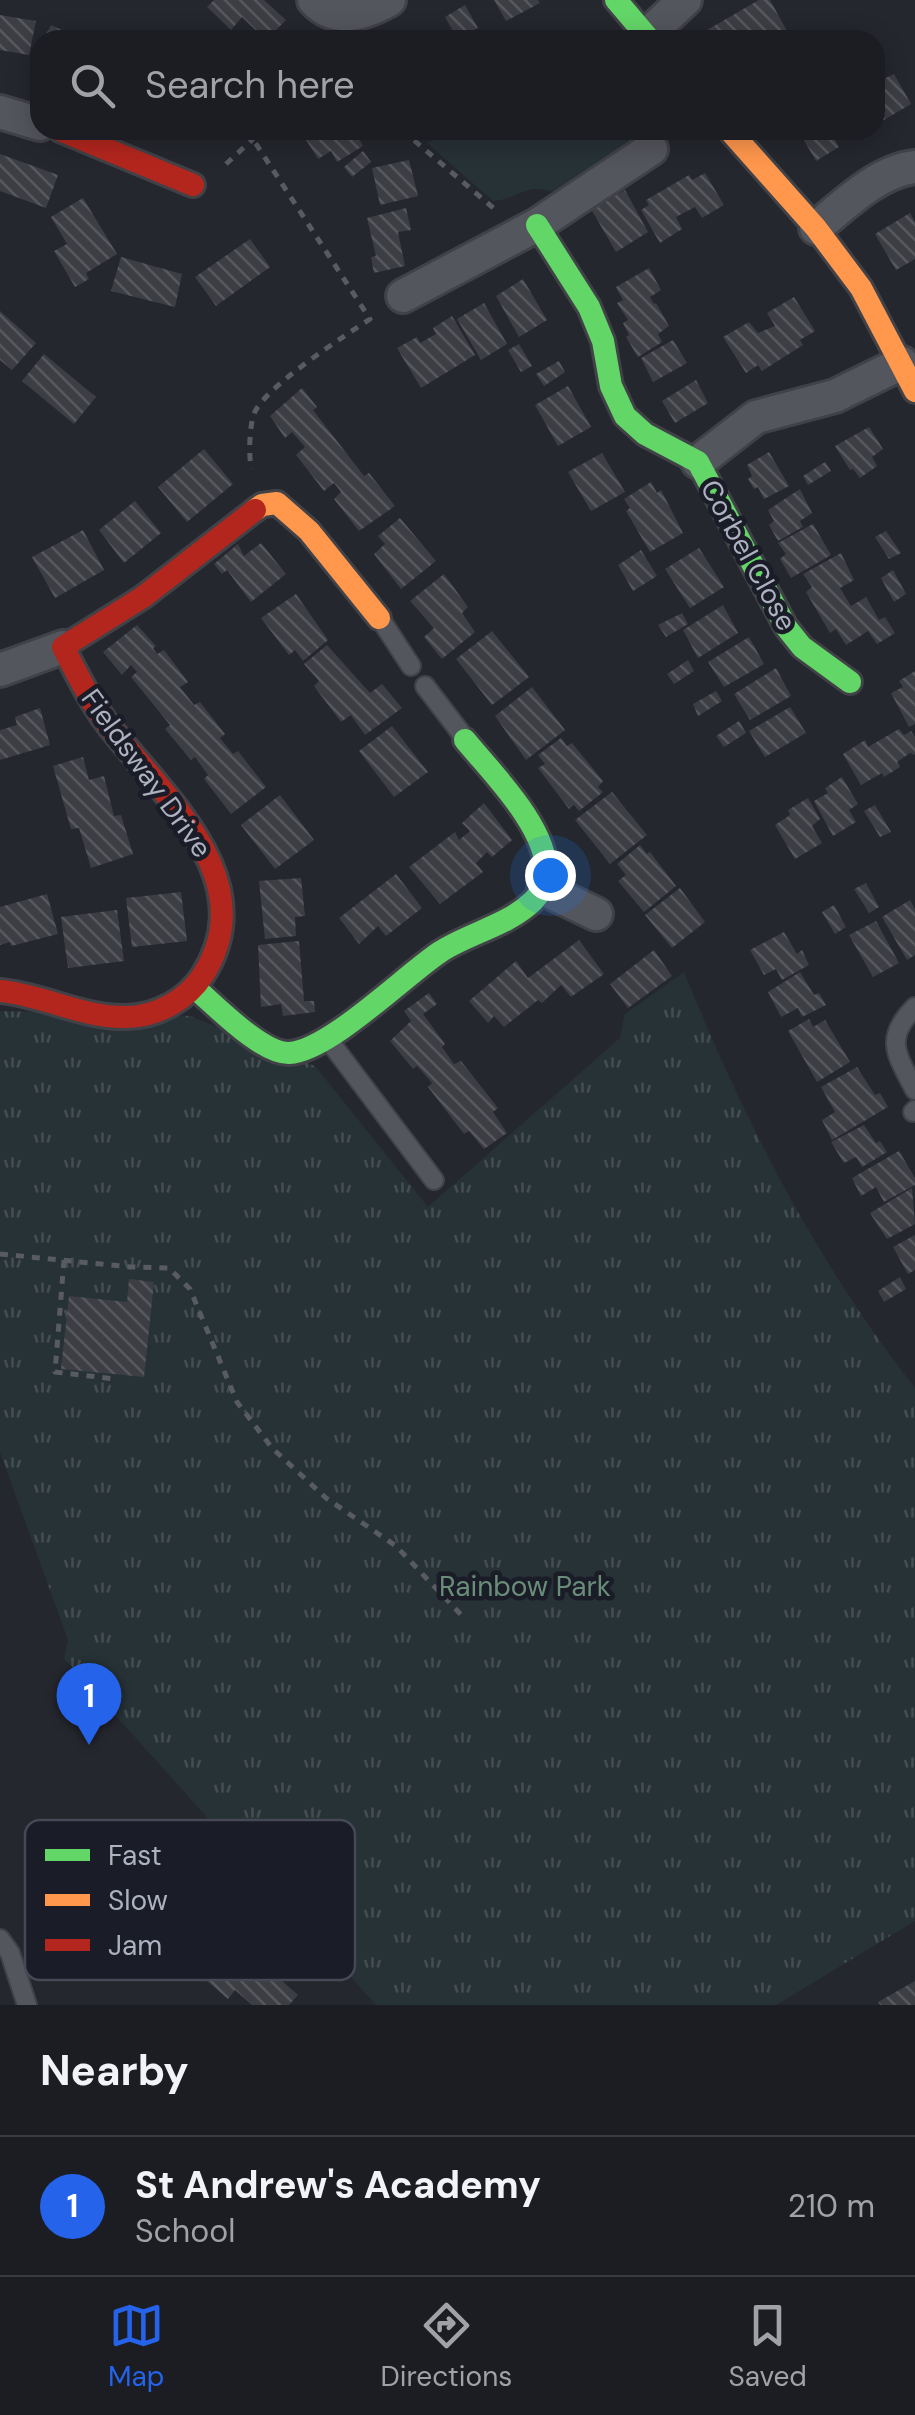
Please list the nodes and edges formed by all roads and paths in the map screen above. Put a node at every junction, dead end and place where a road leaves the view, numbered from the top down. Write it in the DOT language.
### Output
graph roads {
  1 [pos="314,0"];
  2 [pos="388,0"];
  3 [pos="616,0"];
  4 [pos="685,0"];
  5 [pos="641,30"];
  6 [pos="656,30"];
  7 [pos="0,112"];
  8 [pos="30,121"];
  9 [pos="84,140"];
  10 [pos="254,140"];
  11 [pos="415,140"];
  12 [pos="739,140"];
  13 [pos="651,149"];
  14 [pos="915,167"];
  15 [pos="194,185"];
  16 [pos="816,228"];
  17 [pos="530,229"];
  18 [pos="403,296"];
  19 [pos="908,377"];
  20 [pos="698,462"];
  21 [pos="262,504"];
  22 [pos="379,618"];
  23 [pos="63,648"];
  24 [pos="411,666"];
  25 [pos="0,670"];
  26 [pos="850,682"];
  27 [pos="425,686"];
  28 [pos="466,740"];
  29 [pos="544,889"];
  30 [pos="596,914"];
  31 [pos="196,989"];
  32 [pos="0,991"];
  33 [pos="915,1007"];
  34 [pos="326,1038"];
  35 [pos="915,1090"];
  36 [pos="434,1180"];
  37 [pos="0,1254"];
  38 [pos="64,1260"];
  39 [pos="115,1379"];
  40 [pos="466,1620"];
  41 [pos="0,1939"];
  42 [pos="27,2005"];
  1 -- 2 [label="street"];
  3 -- 5 [label="street"];
  4 -- 6 [label="street"];
  7 -- 8 [label="street"];
  9 -- 15 [label="street"];
  10 -- 21 [label="path"];
  11 -- 17 [label="path"];
  12 -- 16 [label="street"];
  13 -- 17 [label="street"];
  14 -- 16 [label="street"];
  16 -- 19 [label="street"];
  17 -- 18 [label="street"];
  17 -- 20 [label="street, Corbel Close"];
  19 -- 20 [label="street, Corbel Close"];
  20 -- 26 [label="street, Corbel Close"];
  21 -- 22 [label="street"];
  21 -- 23 [label="street"];
  22 -- 24 [label="lane"];
  23 -- 25 [label="street"];
  23 -- 31 [label="street, Fieldsway Drive"];
  27 -- 28 [label="lane"];
  28 -- 29 [label="street"];
  29 -- 30 [label="street"];
  29 -- 34 [label="street"];
  31 -- 32 [label="street"];
  31 -- 34 [label="street"];
  33 -- 35 [label="lane"];
  34 -- 36 [label="lane"];
  37 -- 38 [label="path"];
  38 -- 39 [label="path"];
  38 -- 40 [label="path"];
  41 -- 42 [label="lane"];
}
